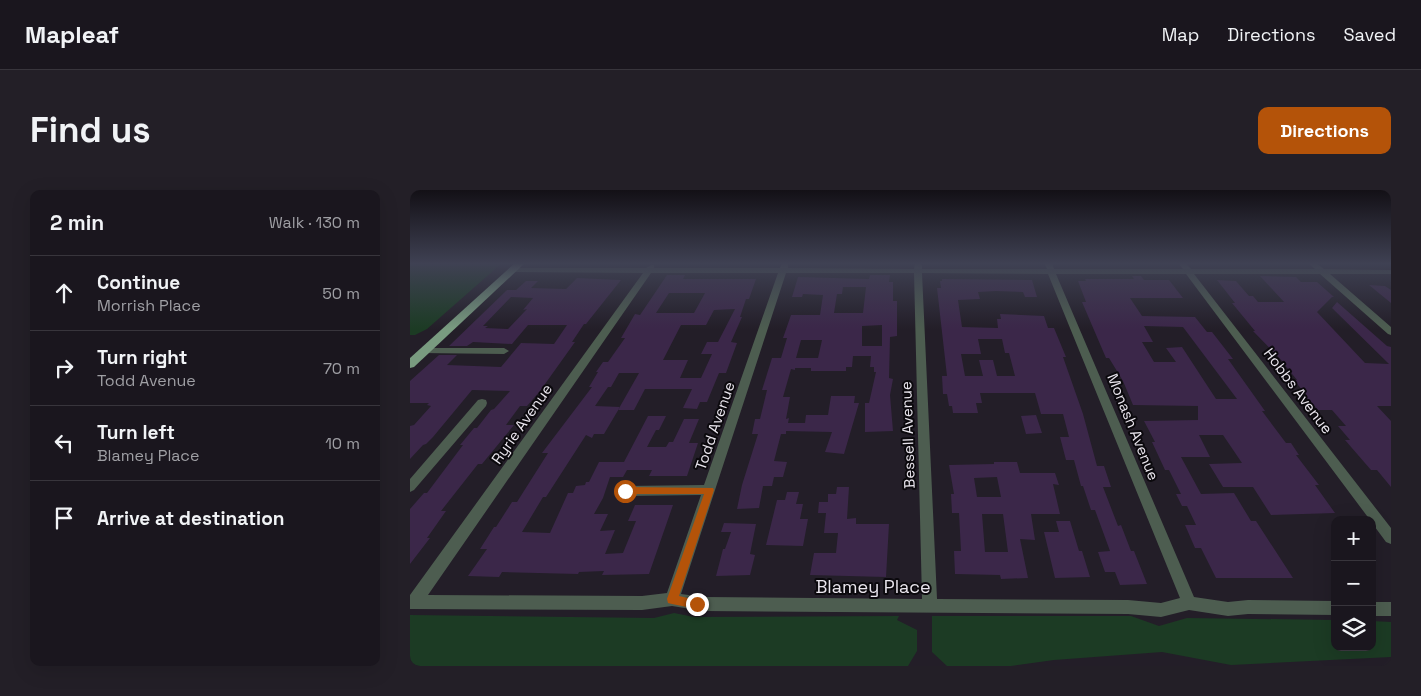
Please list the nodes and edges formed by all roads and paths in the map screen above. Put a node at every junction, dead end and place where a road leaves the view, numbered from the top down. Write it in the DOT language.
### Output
graph roads {
  1 [pos="495,285"];
  2 [pos="638,285"];
  3 [pos="778,285"];
  4 [pos="919,285"];
  5 [pos="1058,285"];
  6 [pos="1199,285"];
  7 [pos="1337,285"];
  8 [pos="1391,332"];
  9 [pos="424,351"];
  10 [pos="504,351"];
  11 [pos="410,364"];
  12 [pos="482,403"];
  13 [pos="410,487"];
  14 [pos="710,490"];
  15 [pos="625,491"];
  16 [pos="1391,538"];
  17 [pos="672,599"];
  18 [pos="412,602"];
  19 [pos="1189,603"];
  20 [pos="930,606"];
  21 [pos="1331,608"];
  22 [pos="1376,609"];
  23 [pos="1391,609"];
  1 -- 9 [label="main road"];
  2 -- 18 [label="street, Ryrie Avenue"];
  3 -- 14 [label="street, Todd Avenue"];
  4 -- 20 [label="street, Bessell Avenue"];
  5 -- 19 [label="street, Monash Avenue"];
  6 -- 16 [label="street, Hobbs Avenue"];
  7 -- 8 [label="street"];
  9 -- 10 [label="street"];
  9 -- 11 [label="main road"];
  12 -- 13 [label="street"];
  14 -- 15 [label="street"];
  14 -- 17 [label="street, Todd Avenue"];
  17 -- 18 [label="street, Blamey Place"];
  17 -- 20 [label="street, Blamey Place"];
  19 -- 20 [label="street, Blamey Place"];
  19 -- 21 [label="street, Blamey Place"];
  22 -- 23 [label="street"];
}
